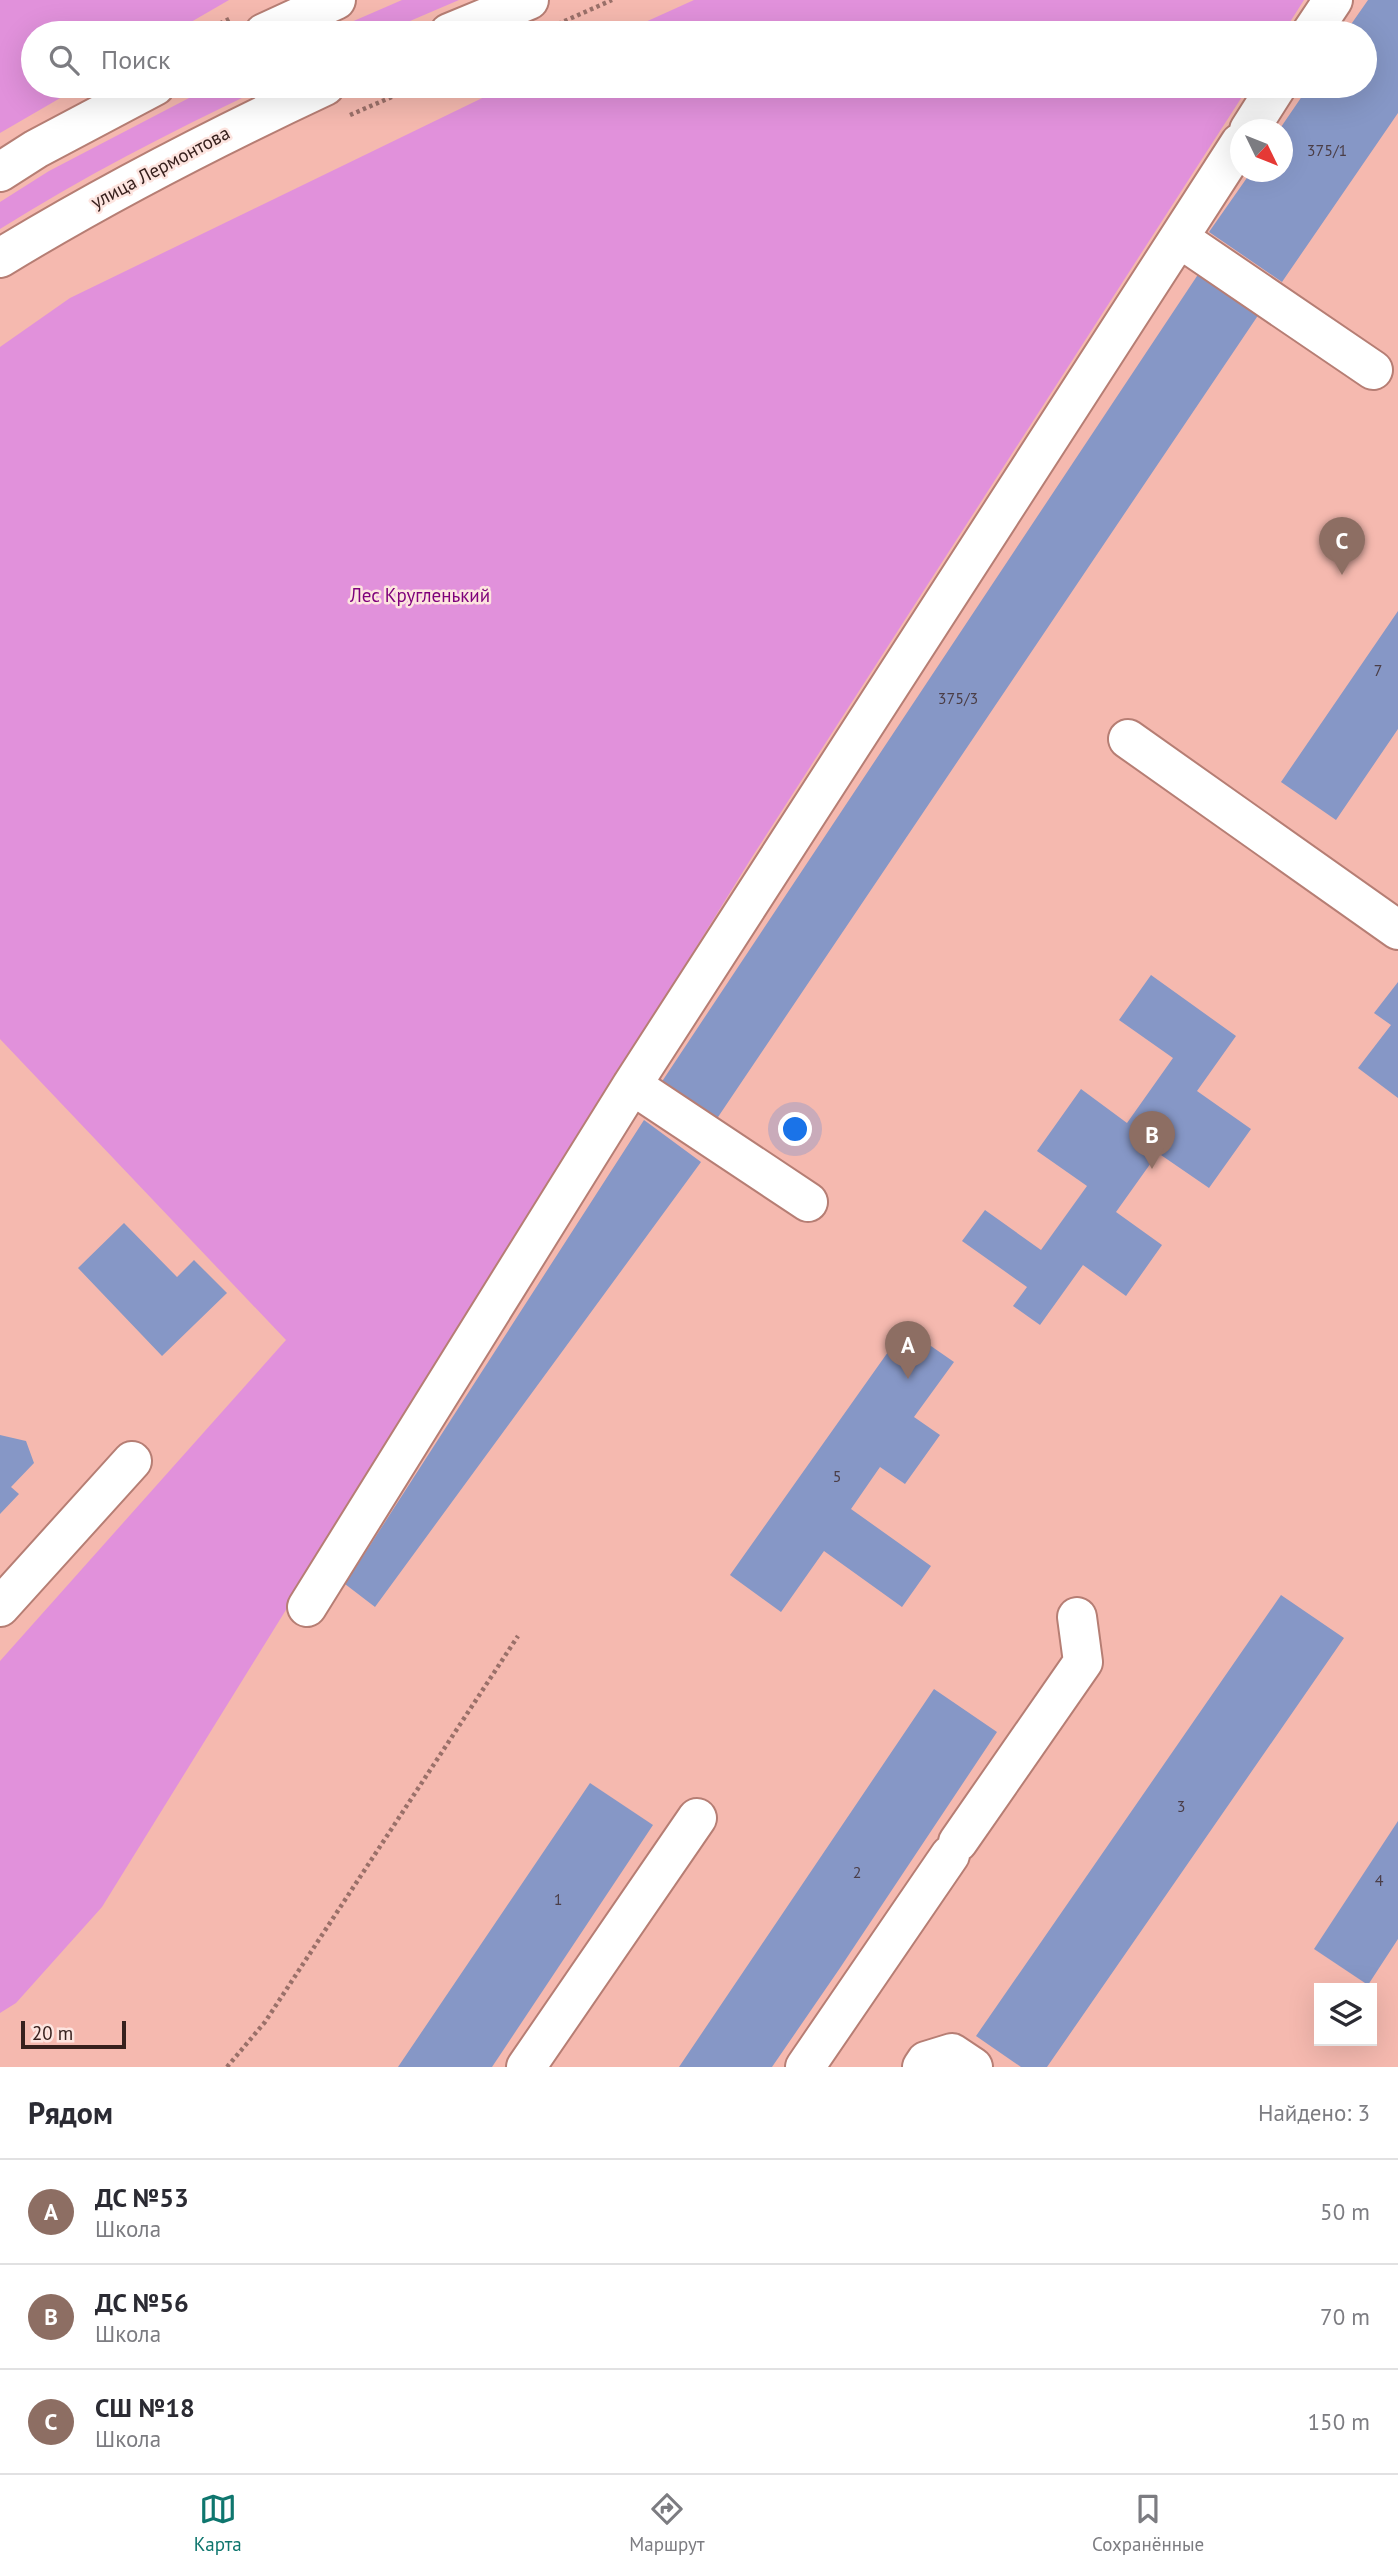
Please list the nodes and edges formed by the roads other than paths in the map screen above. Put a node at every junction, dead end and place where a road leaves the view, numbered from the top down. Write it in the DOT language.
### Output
graph roads {
  1 [pos="336,0"];
  2 [pos="1333,0"];
  3 [pos="539,14"];
  4 [pos="290,21"];
  5 [pos="506,21"];
  6 [pos="1319,21"];
  7 [pos="132,98"];
  8 [pos="300,98"];
  9 [pos="1270,98"];
  10 [pos="1256,119"];
  11 [pos="1230,160"];
  12 [pos="0,172"];
  13 [pos="1179,238"];
  14 [pos="0,258"];
  15 [pos="1373,370"];
  16 [pos="1128,739"];
  17 [pos="1398,930"];
  18 [pos="632,1085"];
  19 [pos="808,1202"];
  20 [pos="132,1461"];
  21 [pos="0,1607"];
  22 [pos="307,1607"];
  23 [pos="1077,1617"];
  24 [pos="696,1818"];
  25 [pos="526,2067"];
  26 [pos="805,2067"];
  27 [pos="922,2067"];
  28 [pos="972,2067"];
  1 -- 4 [label="main road"];
  2 -- 6 [label="main road"];
  3 -- 5 [label="main road"];
  7 -- 12 [label="main road"];
  8 -- 14 [label="main road, улица Лермонтова"];
  9 -- 10 [label="main road"];
  11 -- 13 [label="main road"];
  13 -- 15 [label="main road"];
  13 -- 18 [label="main road"];
  16 -- 17 [label="main road"];
  18 -- 19 [label="main road"];
  18 -- 22 [label="main road"];
  20 -- 21 [label="main road"];
  23 -- 26 [label="main road"];
  24 -- 25 [label="main road"];
  27 -- 28 [label="main road"];
}
